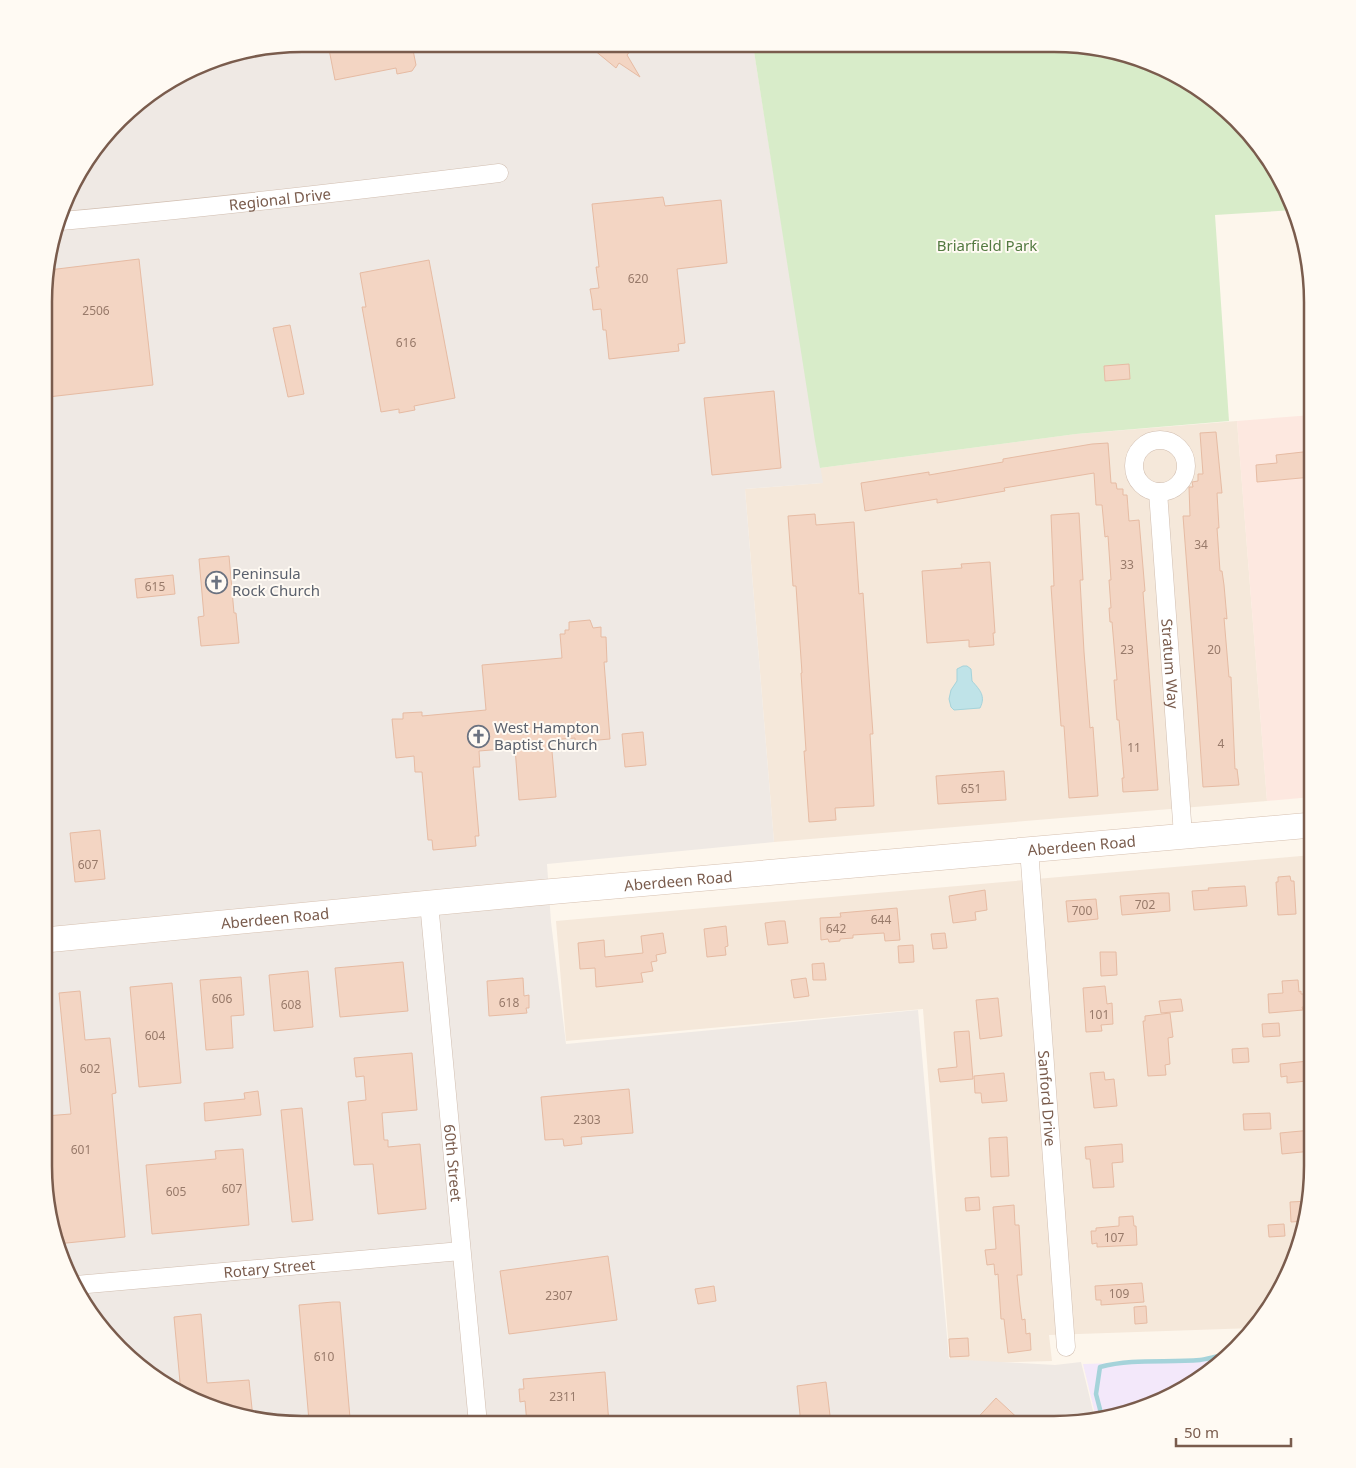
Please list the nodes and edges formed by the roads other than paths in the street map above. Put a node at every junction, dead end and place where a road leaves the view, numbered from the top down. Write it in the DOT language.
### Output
graph roads {
  1 [pos="499,173"];
  2 [pos="67,220"];
  3 [pos="1158,492"];
  4 [pos="1304,825"];
  5 [pos="1183,835"];
  6 [pos="1029,849"];
  7 [pos="429,903"];
  8 [pos="52,939"];
  9 [pos="462,1251"];
  10 [pos="83,1284"];
  11 [pos="1066,1348"];
  12 [pos="477,1416"];
  1 -- 2 [label="street, Regional Drive"];
  3 -- 5 [label="street, Stratum Way"];
  4 -- 5 [label="main road, Aberdeen Road"];
  5 -- 6 [label="main road, Aberdeen Road"];
  6 -- 7 [label="main road, Aberdeen Road"];
  6 -- 11 [label="street, Sanford Drive"];
  7 -- 8 [label="main road, Aberdeen Road"];
  7 -- 9 [label="street, 60th Street"];
  9 -- 10 [label="street, Rotary Street"];
  9 -- 12 [label="street, 60th Street"];
}
